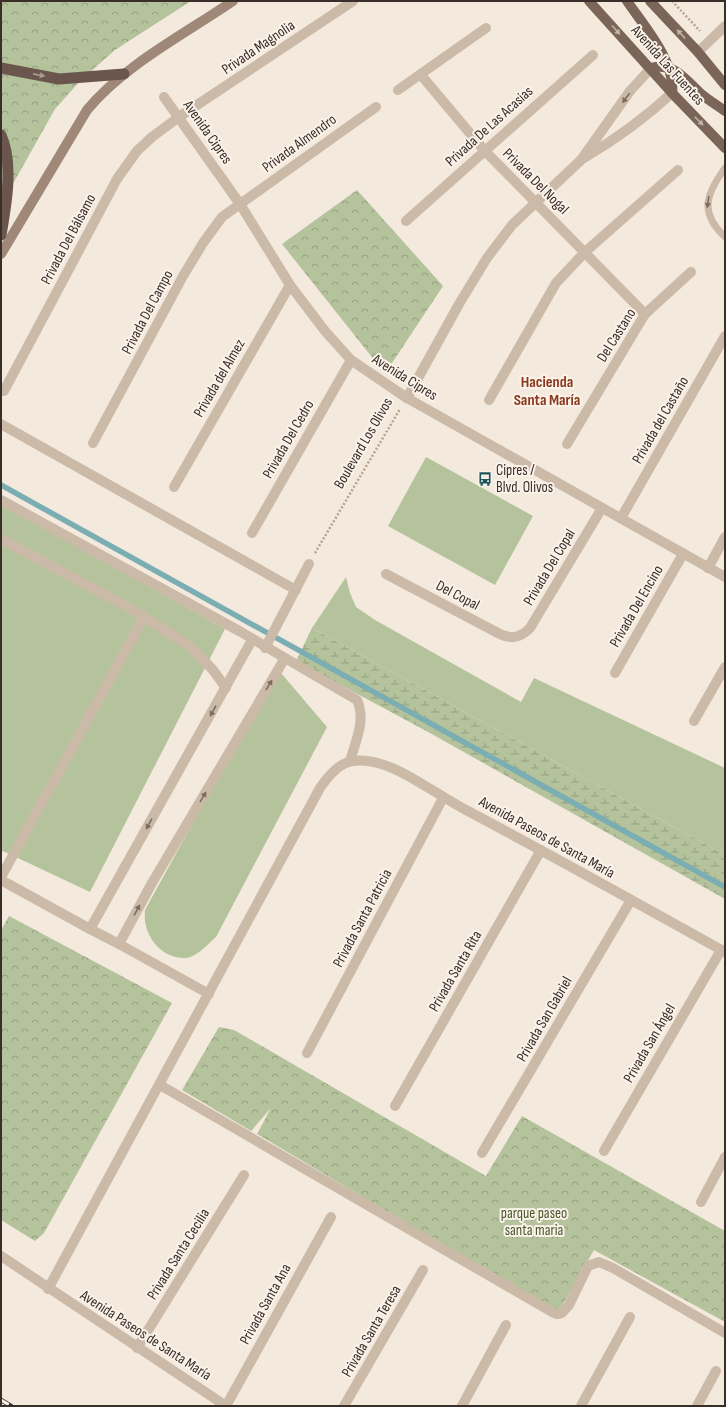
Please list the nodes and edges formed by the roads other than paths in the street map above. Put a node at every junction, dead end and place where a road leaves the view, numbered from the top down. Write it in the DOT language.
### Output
graph roads {
  1 [pos="233,1"];
  2 [pos="353,1"];
  3 [pos="589,1"];
  4 [pos="627,1"];
  5 [pos="650,1"];
  6 [pos="725,26"];
  7 [pos="486,28"];
  8 [pos="698,52"];
  9 [pos="593,55"];
  10 [pos="668,67"];
  11 [pos="1,68"];
  12 [pos="651,68"];
  13 [pos="124,74"];
  14 [pos="421,75"];
  15 [pos="725,85"];
  16 [pos="398,90"];
  17 [pos="672,94"];
  18 [pos="164,97"];
  19 [pos="376,107"];
  20 [pos="725,112"];
  21 [pos="179,117"];
  22 [pos="1,136"];
  23 [pos="725,148"];
  24 [pos="484,150"];
  25 [pos="581,160"];
  26 [pos="725,168"];
  27 [pos="678,170"];
  28 [pos="536,203"];
  29 [pos="240,204"];
  30 [pos="406,221"];
  31 [pos="1,235"];
  32 [pos="725,237"];
  33 [pos="585,252"];
  34 [pos="1,254"];
  35 [pos="691,272"];
  36 [pos="290,285"];
  37 [pos="645,314"];
  38 [pos="725,336"];
  39 [pos="351,360"];
  40 [pos="4,391"];
  41 [pos="406,398"];
  42 [pos="489,400"];
  43 [pos="1,424"];
  44 [pos="93,443"];
  45 [pos="567,444"];
  46 [pos="174,487"];
  47 [pos="1,500"];
  48 [pos="602,508"];
  49 [pos="621,518"];
  50 [pos="252,533"];
  51 [pos="725,537"];
  52 [pos="1,539"];
  53 [pos="683,554"];
  54 [pos="309,564"];
  55 [pos="708,568"];
  56 [pos="386,574"];
  57 [pos="725,578"];
  58 [pos="296,590"];
  59 [pos="144,617"];
  60 [pos="517,637"];
  61 [pos="252,640"];
  62 [pos="265,648"];
  63 [pos="285,658"];
  64 [pos="725,667"];
  65 [pos="615,673"];
  66 [pos="226,688"];
  67 [pos="694,721"];
  68 [pos="350,761"];
  69 [pos="443,798"];
  70 [pos="542,850"];
  71 [pos="1,878"];
  72 [pos="631,900"];
  73 [pos="90,929"];
  74 [pos="119,944"];
  75 [pos="723,951"];
  76 [pos="209,994"];
  77 [pos="307,1053"];
  78 [pos="160,1085"];
  79 [pos="395,1106"];
  80 [pos="604,1150"];
  81 [pos="482,1153"];
  82 [pos="725,1157"];
  83 [pos="244,1175"];
  84 [pos="701,1202"];
  85 [pos="331,1217"];
  86 [pos="1,1256"];
  87 [pos="423,1270"];
  88 [pos="48,1289"];
  89 [pos="630,1317"];
  90 [pos="506,1325"];
  91 [pos="725,1333"];
  92 [pos="137,1348"];
  93 [pos="716,1371"];
  94 [pos="226,1406"];
  95 [pos="344,1406"];
  96 [pos="462,1406"];
  97 [pos="581,1406"];
  98 [pos="697,1406"];
  1 -- 13 [label="main road"];
  2 -- 21 [label="street, Privada Magnolia"];
  3 -- 12 [label="main road, Avenida Las Fuentes, one-way"];
  4 -- 10 [label="main road"];
  8 -- 5 [label="main road, Avenida Las Fuentes, one-way"];
  6 -- 8 [label="street"];
  7 -- 14 [label="street"];
  8 -- 15 [label="main road, Avenida Las Fuentes"];
  9 -- 24 [label="street, Privada De Las Acasias"];
  10 -- 12 [label="main road"];
  10 -- 17 [label="main road"];
  10 -- 20 [label="main road"];
  11 -- 13 [label="highway, one-way"];
  12 -- 17 [label="main road, Avenida Las Fuentes"];
  12 -- 25 [label="street, Boulevard Los Olivos, one-way"];
  13 -- 34 [label="main road"];
  14 -- 16 [label="street"];
  14 -- 24 [label="street, Privada Del Nogal"];
  17 -- 23 [label="main road, Avenida Las Fuentes, one-way"];
  17 -- 25 [label="street, Boulevard Los Olivos"];
  18 -- 21 [label="street, Avenida Cipres"];
  19 -- 29 [label="street, Privada Almendro"];
  21 -- 29 [label="street, Avenida Cipres"];
  21 -- 40 [label="street, Privada Del Bálsamo"];
  22 -- 31 [label="highway"];
  24 -- 28 [label="street, Privada Del Nogal"];
  24 -- 30 [label="street, Privada De Las Acasias"];
  25 -- 28 [label="street, Boulevard Los Olivos"];
  26 -- 32 [label="lane, one-way"];
  27 -- 33 [label="street"];
  28 -- 33 [label="street, Privada Del Nogal"];
  28 -- 41 [label="street, Boulevard Los Olivos"];
  29 -- 36 [label="street, Avenida Cipres"];
  29 -- 44 [label="street, Privada Del Campo"];
  33 -- 37 [label="street, Privada Del Nogal"];
  33 -- 42 [label="street"];
  35 -- 37 [label="street, Del Castano"];
  36 -- 39 [label="street, Avenida Cipres"];
  36 -- 46 [label="street, Privada del Almez"];
  37 -- 45 [label="street, Del Castano"];
  38 -- 49 [label="street, Privada del Castaño"];
  39 -- 41 [label="street, Avenida Cipres"];
  39 -- 50 [label="street, Privada Del Cedro"];
  41 -- 48 [label="street, Avenida Cipres"];
  43 -- 58 [label="street"];
  47 -- 61 [label="street"];
  48 -- 49 [label="street, Avenida Cipres"];
  48 -- 60 [label="street, Privada Del Copal"];
  49 -- 53 [label="street, Avenida Cipres"];
  51 -- 55 [label="street"];
  52 -- 59 [label="street"];
  53 -- 55 [label="street, Avenida Cipres"];
  53 -- 65 [label="street, Privada Del Encino"];
  54 -- 58 [label="street"];
  55 -- 57 [label="street, Avenida Cipres"];
  56 -- 60 [label="street, Del Copal"];
  58 -- 62 [label="street"];
  59 -- 66 [label="street"];
  59 -- 71 [label="street"];
  61 -- 62 [label="street"];
  61 -- 66 [label="street"];
  62 -- 63 [label="street"];
  63 -- 68 [label="street"];
  74 -- 63 [label="street, one-way"];
  64 -- 67 [label="street"];
  66 -- 73 [label="street, one-way"];
  68 -- 69 [label="street, Avenida Paseos de Santa María"];
  68 -- 76 [label="street"];
  69 -- 70 [label="street, Avenida Paseos de Santa María"];
  69 -- 77 [label="street, Privada Santa Patricia"];
  70 -- 72 [label="street, Avenida Paseos de Santa María"];
  70 -- 79 [label="street, Privada Santa Rita"];
  71 -- 73 [label="street"];
  72 -- 75 [label="street, Avenida Paseos de Santa María"];
  72 -- 81 [label="street, Privada San Gabriel"];
  73 -- 74 [label="street"];
  74 -- 76 [label="street"];
  75 -- 80 [label="street, Privada San Ángel"];
  76 -- 78 [label="street"];
  78 -- 88 [label="street"];
  78 -- 91 [label="street"];
  82 -- 84 [label="street"];
  83 -- 92 [label="street, Privada Santa Cecilia"];
  85 -- 94 [label="street, Privada Santa Ana"];
  86 -- 88 [label="street, Avenida Paseos de Santa María"];
  87 -- 95 [label="street, Privada Santa Teresa"];
  88 -- 92 [label="street, Avenida Paseos de Santa María"];
  89 -- 97 [label="street"];
  90 -- 96 [label="street"];
  92 -- 94 [label="street, Avenida Paseos de Santa María"];
  93 -- 98 [label="street"];
}
